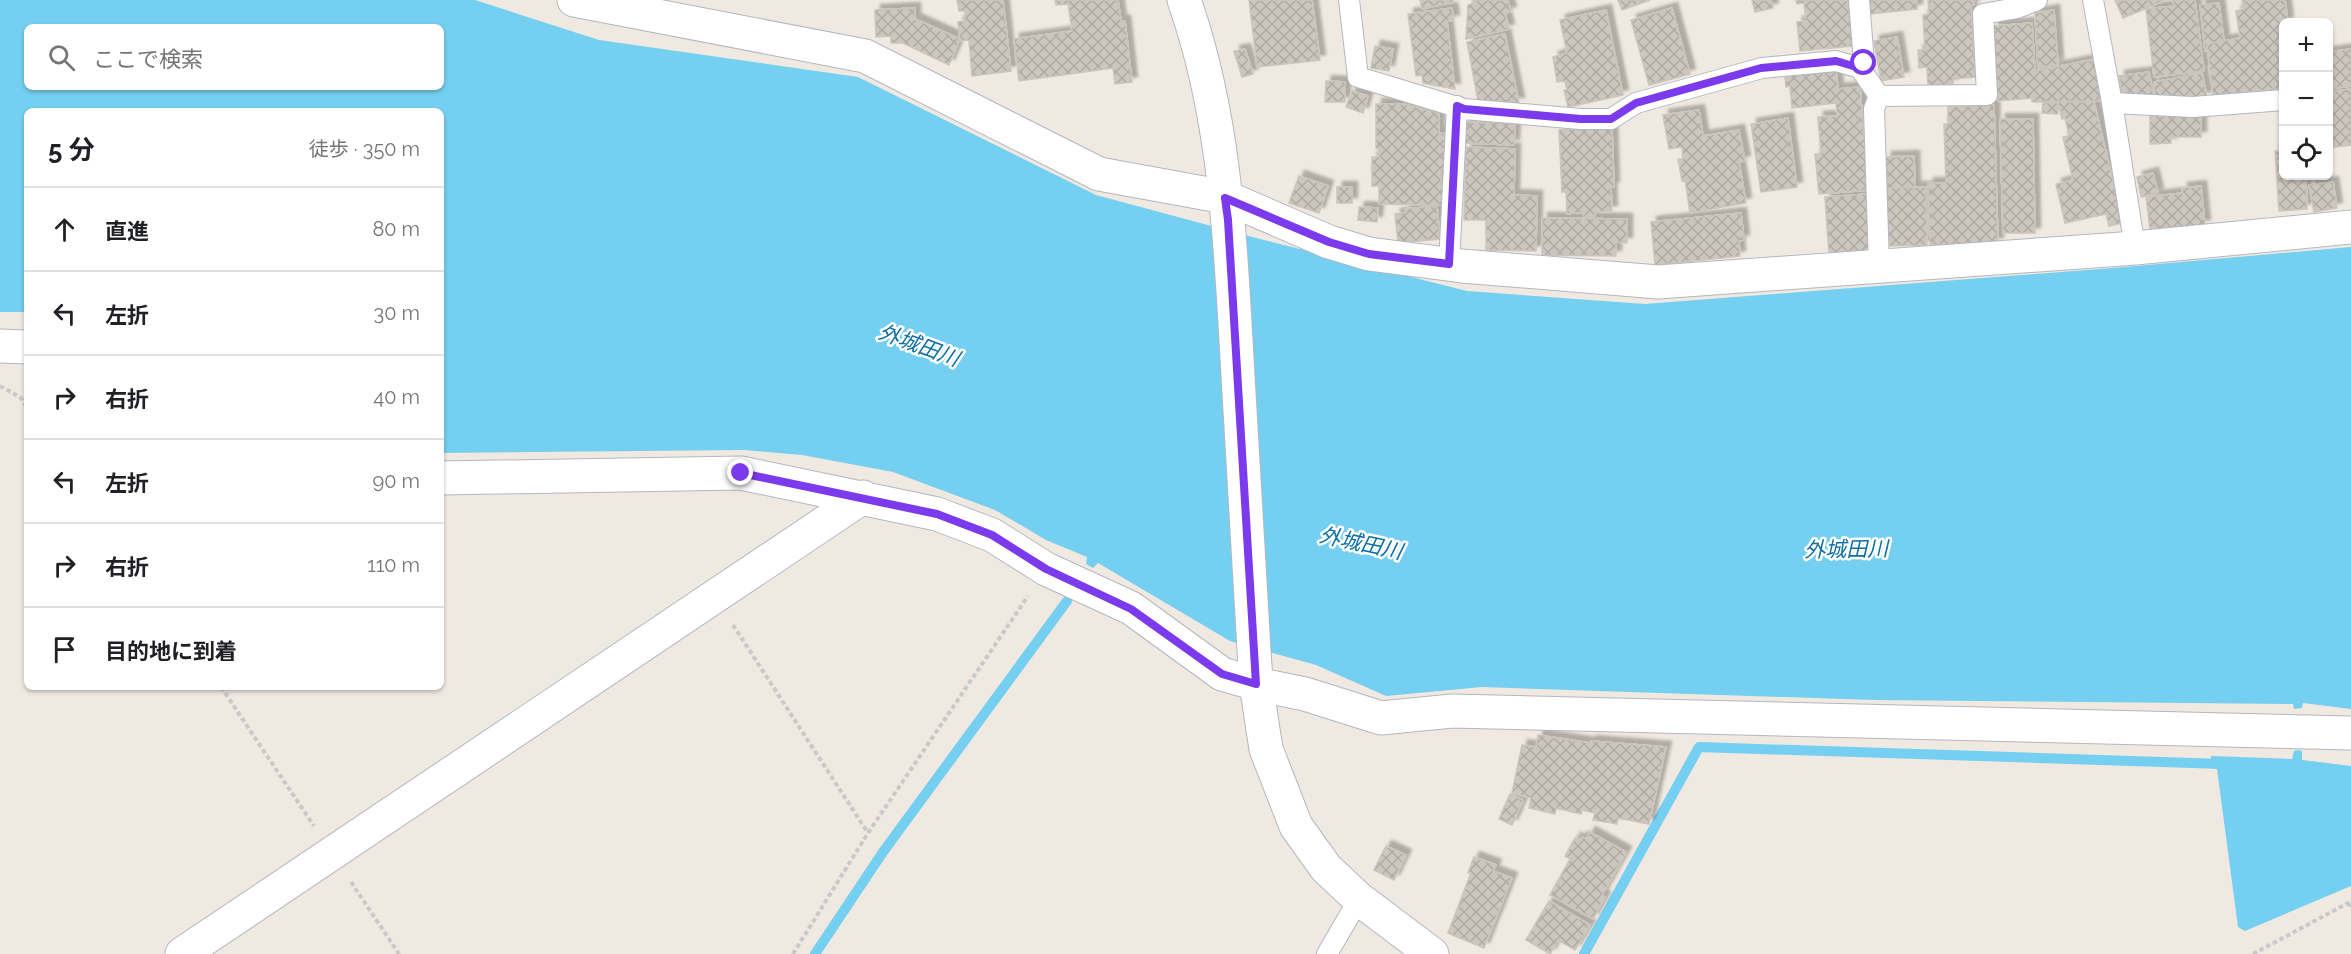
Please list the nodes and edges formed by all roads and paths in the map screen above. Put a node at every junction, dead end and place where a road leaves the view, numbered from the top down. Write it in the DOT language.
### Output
graph roads {
  1 [pos="574,0"];
  2 [pos="1184,0"];
  3 [pos="1349,0"];
  4 [pos="1859,0"];
  5 [pos="2037,0"];
  6 [pos="2093,0"];
  7 [pos="1860,68"];
  8 [pos="1879,96"];
  9 [pos="2279,100"];
  10 [pos="2112,103"];
  11 [pos="1457,106"];
  12 [pos="1227,209"];
  13 [pos="2351,227"];
  14 [pos="2135,248"];
  15 [pos="1449,264"];
  16 [pos="1879,266"];
  17 [pos="0,346"];
  18 [pos="24,347"];
  19 [pos="0,386"];
  20 [pos="24,403"];
  21 [pos="444,478"];
  22 [pos="863,497"];
  23 [pos="1046,569"];
  24 [pos="715,596"];
  25 [pos="1256,674"];
  26 [pos="223,690"];
  27 [pos="2351,733"];
  28 [pos="868,833"];
  29 [pos="332,854"];
  30 [pos="1359,900"];
  31 [pos="2351,907"];
  32 [pos="182,954"];
  33 [pos="399,954"];
  34 [pos="793,954"];
  35 [pos="1327,954"];
  36 [pos="1432,954"];
  37 [pos="2253,954"];
  1 -- 12 [label="street"];
  2 -- 12 [label="street"];
  3 -- 11 [label="lane"];
  4 -- 7 [label="lane"];
  5 -- 8 [label="lane"];
  6 -- 10 [label="lane"];
  7 -- 8 [label="lane"];
  7 -- 11 [label="lane"];
  8 -- 16 [label="lane"];
  9 -- 10 [label="lane"];
  10 -- 14 [label="lane"];
  11 -- 15 [label="lane"];
  12 -- 15 [label="street"];
  12 -- 25 [label="street"];
  13 -- 14 [label="street"];
  14 -- 16 [label="street"];
  15 -- 16 [label="street"];
  17 -- 18 [label="street"];
  19 -- 20 [label="path"];
  21 -- 22 [label="street"];
  22 -- 23 [label="street"];
  22 -- 24 [label="street"];
  23 -- 25 [label="street"];
  23 -- 28 [label="path"];
  24 -- 28 [label="path"];
  24 -- 29 [label="street"];
  25 -- 27 [label="street"];
  25 -- 30 [label="street"];
  26 -- 29 [label="path"];
  28 -- 34 [label="path"];
  29 -- 32 [label="street"];
  29 -- 33 [label="path"];
  30 -- 35 [label="lane"];
  30 -- 36 [label="street"];
  31 -- 37 [label="path"];
}
